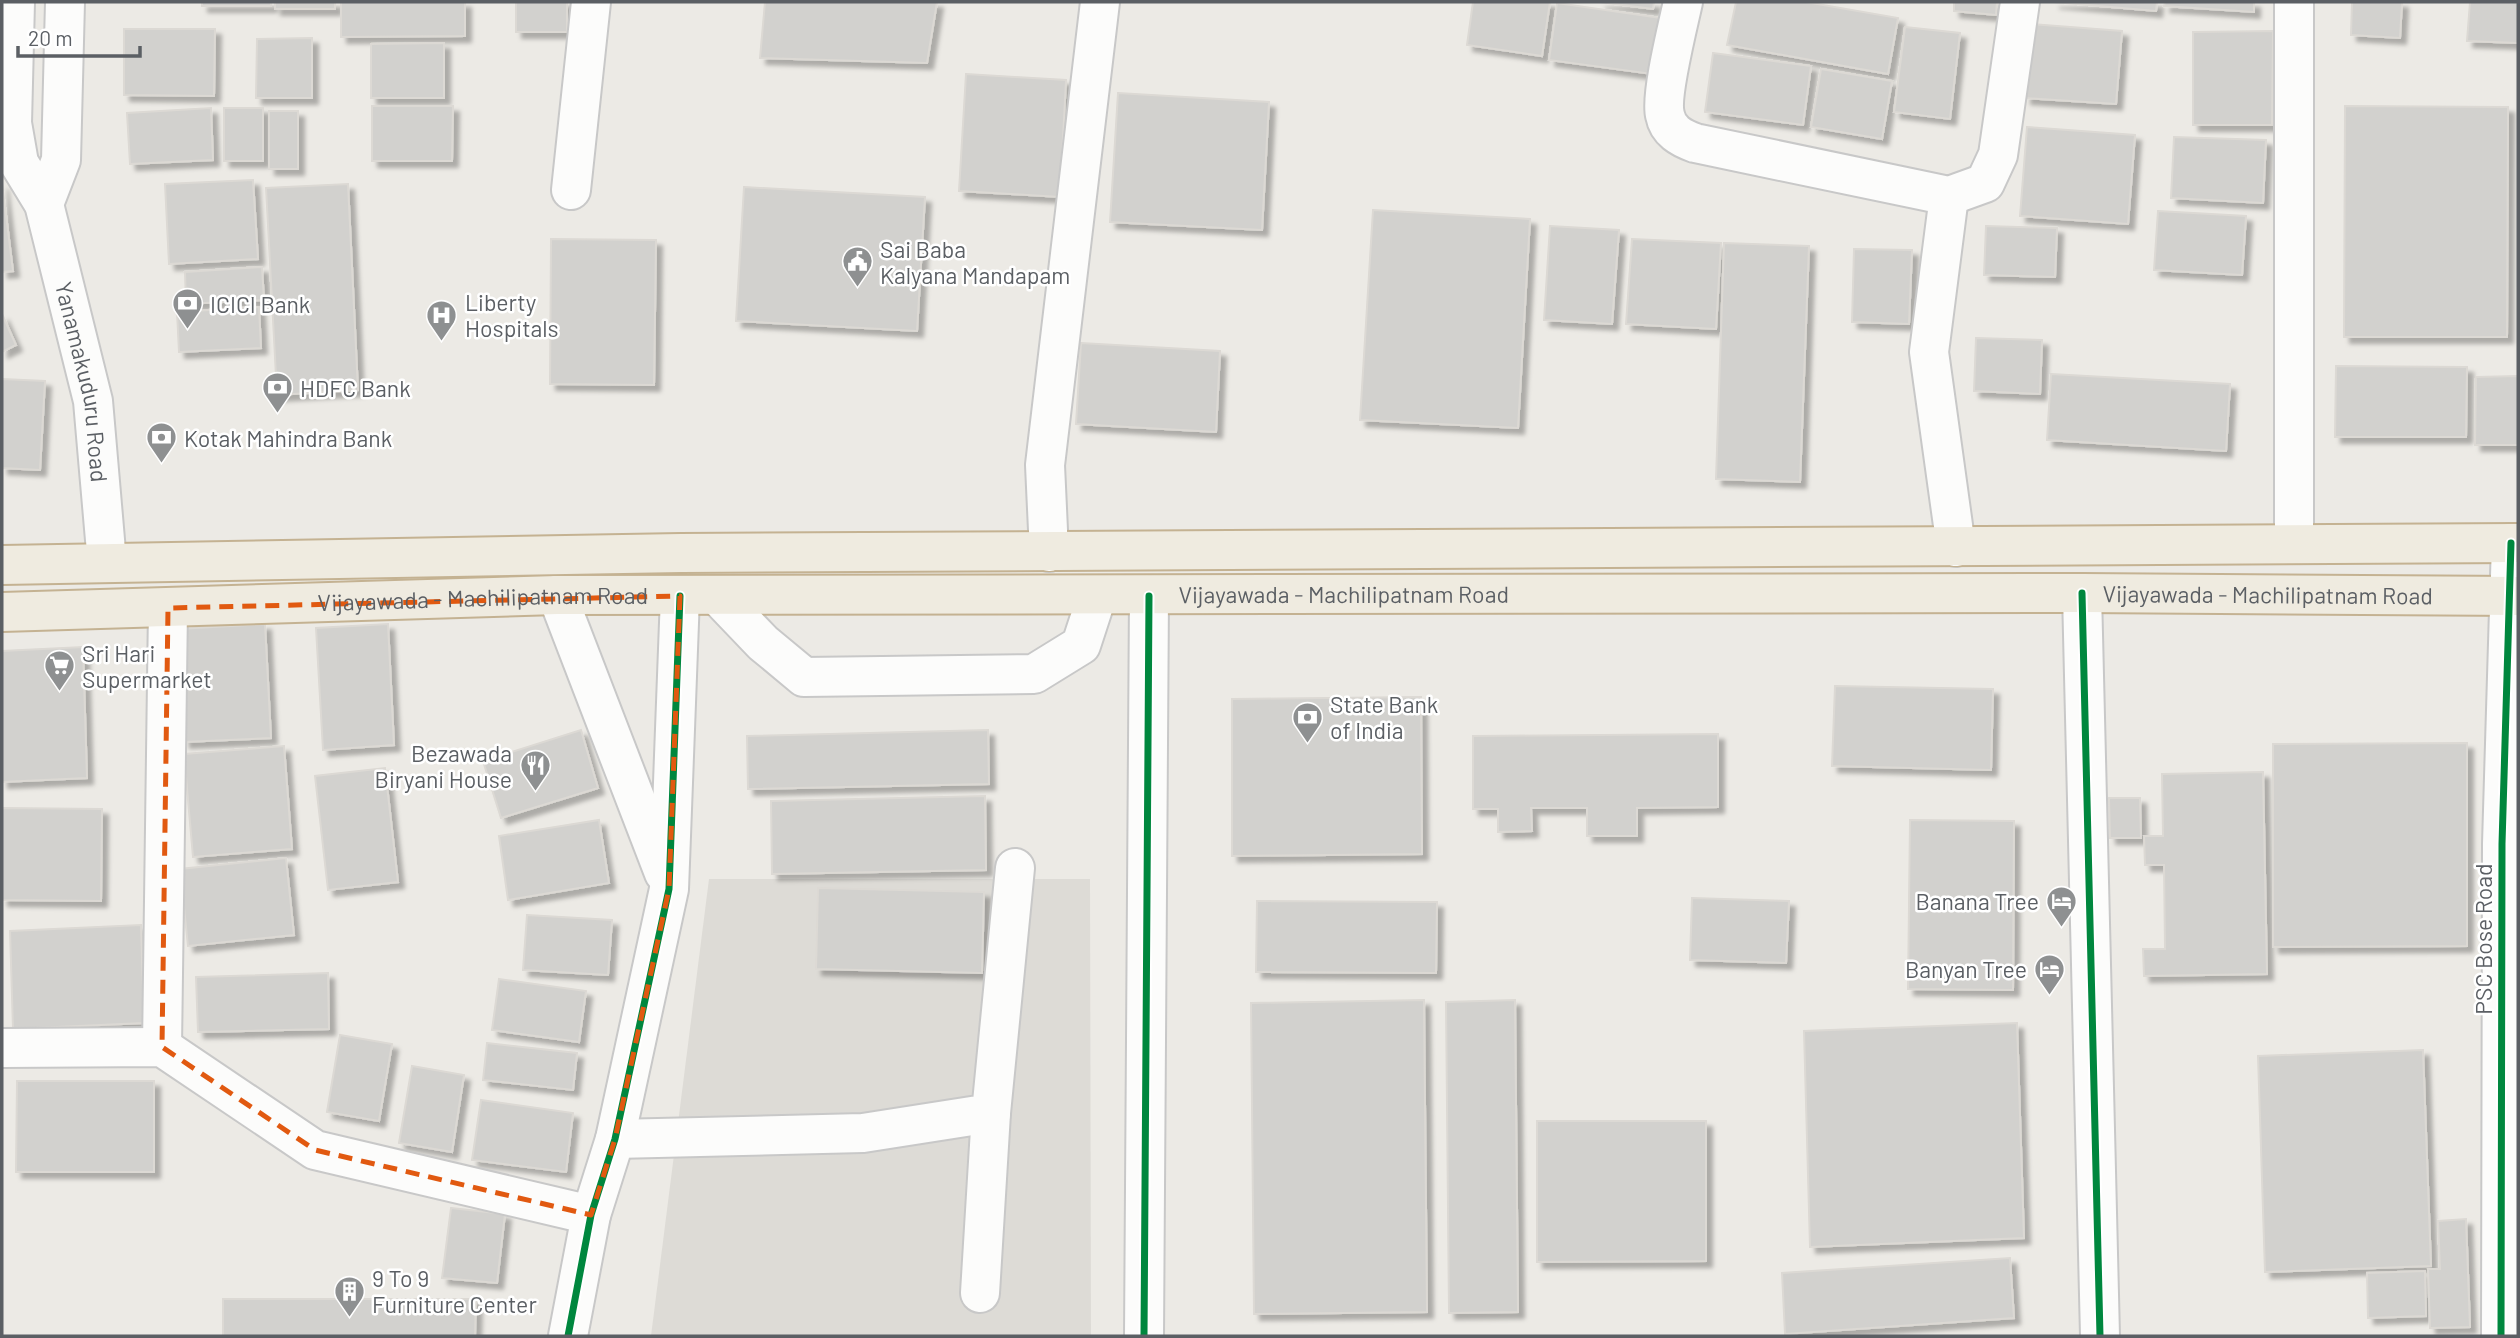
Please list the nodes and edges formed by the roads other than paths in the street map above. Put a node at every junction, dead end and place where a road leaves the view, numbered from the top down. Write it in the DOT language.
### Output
graph roads {
  1 [pos="15,2"];
  2 [pos="65,2"];
  3 [pos="591,2"];
  4 [pos="1100,2"];
  5 [pos="1683,2"];
  6 [pos="2020,2"];
  7 [pos="2294,2"];
  8 [pos="61,122"];
  9 [pos="7,123"];
  10 [pos="571,190"];
  11 [pos="1949,196"];
  12 [pos="44,204"];
  13 [pos="2515,543"];
  14 [pos="2294,544"];
  15 [pos="1956,547"];
  16 [pos="1568,549"];
  17 [pos="1049,552"];
  18 [pos="107,563"];
  19 [pos="2,565"];
  20 [pos="2082,593"];
  21 [pos="1565,595"];
  22 [pos="558,596"];
  23 [pos="680,596"];
  24 [pos="1097,596"];
  25 [pos="1149,596"];
  26 [pos="2515,596"];
  27 [pos="719,597"];
  28 [pos="168,608"];
  29 [pos="2,612"];
  30 [pos="1015,868"];
  31 [pos="669,888"];
  32 [pos="162,1047"];
  33 [pos="2,1048"];
  34 [pos="991,1113"];
  35 [pos="615,1139"];
  36 [pos="591,1215"];
  37 [pos="980,1293"];
  38 [pos="568,1336"];
  39 [pos="1144,1336"];
  40 [pos="2100,1336"];
  41 [pos="2501,1336"];
  1 -- 9 [label="street, Yanamakuduru Road"];
  2 -- 8 [label="street"];
  3 -- 10 [label="street"];
  4 -- 17 [label="street"];
  5 -- 11 [label="street"];
  6 -- 11 [label="street"];
  7 -- 14 [label="street"];
  8 -- 9 [label="street"];
  8 -- 12 [label="street"];
  9 -- 12 [label="street, Yanamakuduru Road"];
  11 -- 15 [label="street"];
  12 -- 18 [label="street, Yanamakuduru Road"];
  13 -- 14 [label="highway, Vijayawada - Machilipatnam Road"];
  13 -- 26 [label="street, PSC Bose Road"];
  14 -- 15 [label="highway, Vijayawada - Machilipatnam Road"];
  15 -- 16 [label="highway, Vijayawada - Machilipatnam Road"];
  16 -- 17 [label="highway, Vijayawada - Machilipatnam Road"];
  16 -- 21 [label="highway"];
  17 -- 18 [label="highway, Vijayawada - Machilipatnam Road"];
  18 -- 19 [label="highway, Vijayawada - Machilipatnam Road"];
  20 -- 21 [label="highway, Vijayawada - Machilipatnam Road"];
  20 -- 26 [label="highway, Vijayawada - Machilipatnam Road"];
  20 -- 40 [label="street"];
  21 -- 25 [label="highway, Vijayawada - Machilipatnam Road"];
  22 -- 23 [label="highway, Vijayawada - Machilipatnam Road"];
  22 -- 28 [label="highway, Vijayawada - Machilipatnam Road"];
  22 -- 31 [label="street"];
  23 -- 27 [label="highway, Vijayawada - Machilipatnam Road"];
  23 -- 31 [label="street"];
  24 -- 25 [label="highway, Vijayawada - Machilipatnam Road"];
  24 -- 27 [label="highway, Vijayawada - Machilipatnam Road"];
  24 -- 27 [label="street"];
  25 -- 39 [label="street"];
  26 -- 41 [label="street, PSC Bose Road"];
  28 -- 29 [label="highway, Vijayawada - Machilipatnam Road"];
  28 -- 32 [label="street"];
  30 -- 34 [label="street"];
  31 -- 35 [label="street"];
  32 -- 33 [label="street"];
  32 -- 36 [label="street"];
  34 -- 35 [label="street"];
  34 -- 37 [label="street"];
  35 -- 36 [label="street"];
  36 -- 38 [label="street"];
}
